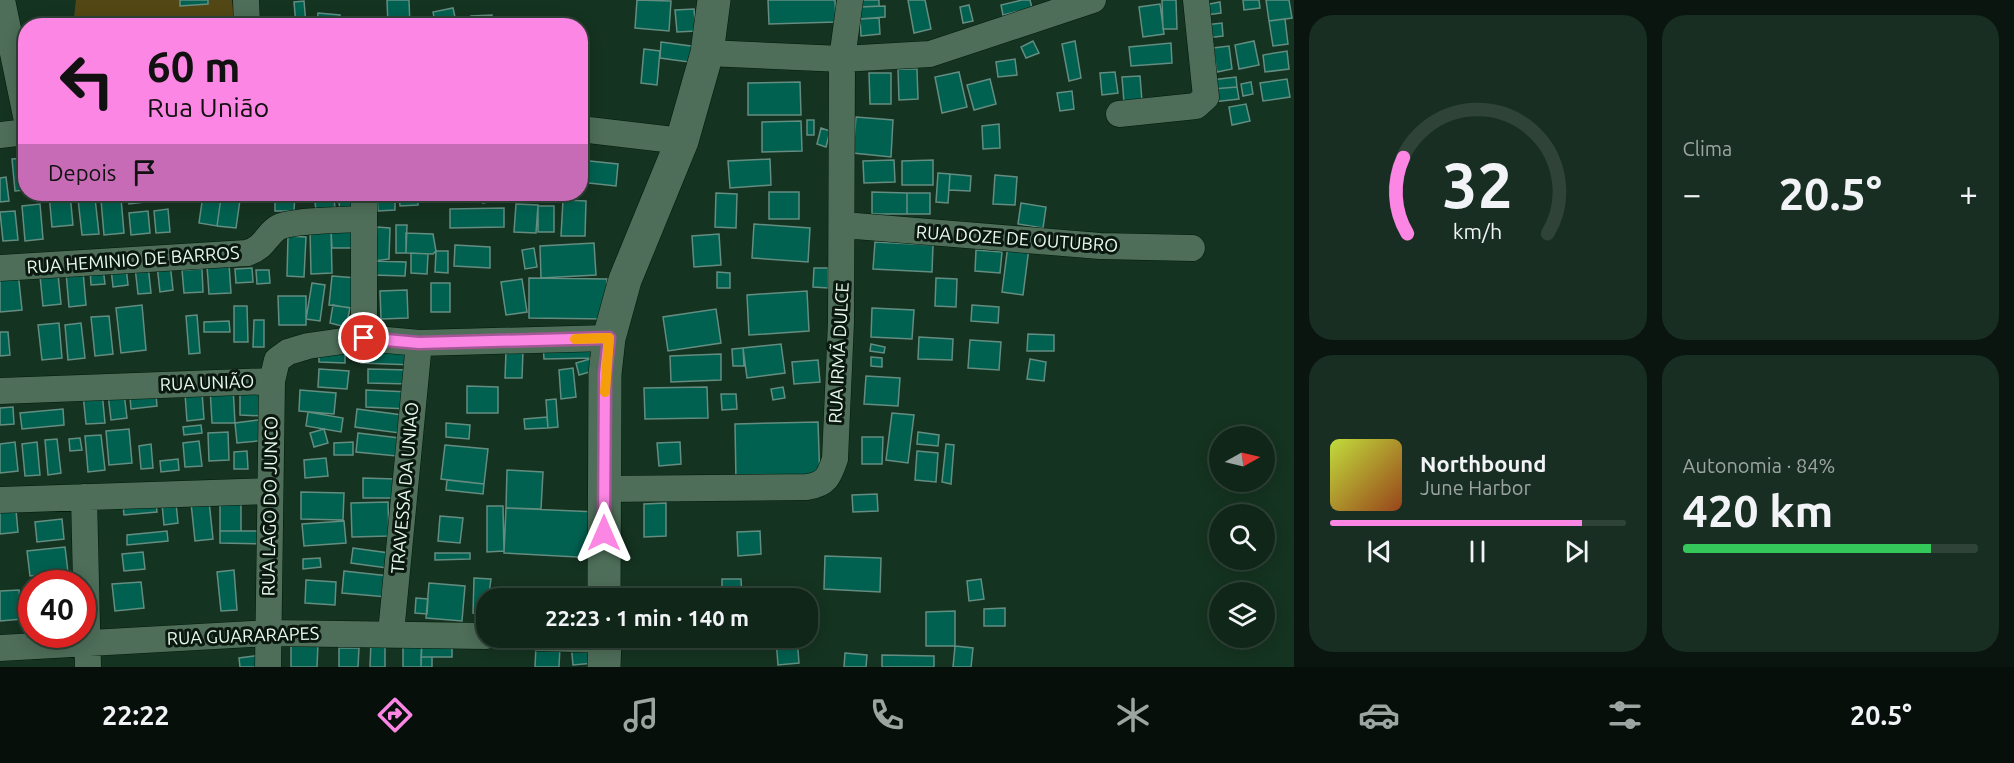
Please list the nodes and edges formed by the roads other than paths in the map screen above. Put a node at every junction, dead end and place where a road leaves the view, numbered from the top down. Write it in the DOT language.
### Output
graph roads {
  1 [pos="2,0"];
  2 [pos="246,0"];
  3 [pos="714,0"];
  4 [pos="850,0"];
  5 [pos="1093,0"];
  6 [pos="1196,0"];
  7 [pos="247,18"];
  8 [pos="707,54"];
  9 [pos="842,59"];
  10 [pos="18,77"];
  11 [pos="1119,114"];
  12 [pos="588,130"];
  13 [pos="18,133"];
  14 [pos="0,135"];
  15 [pos="682,141"];
  16 [pos="364,201"];
  17 [pos="364,219"];
  18 [pos="843,225"];
  19 [pos="1192,248"];
  20 [pos="0,268"];
  21 [pos="364,338"];
  22 [pos="609,338"];
  23 [pos="419,343"];
  24 [pos="272,381"];
  25 [pos="0,391"];
  26 [pos="604,489"];
  27 [pos="269,490"];
  28 [pos="84,496"];
  29 [pos="0,500"];
  30 [pos="604,588"];
  31 [pos="268,633"];
  32 [pos="391,633"];
  33 [pos="476,636"];
  34 [pos="0,648"];
  35 [pos="88,655"];
  36 [pos="267,667"];
  1 -- 10 [label="street"];
  2 -- 7 [label="street"];
  3 -- 8 [label="street"];
  4 -- 9 [label="street, RUA IRMÃ DULCE"];
  5 -- 9 [label="street"];
  6 -- 11 [label="street"];
  8 -- 9 [label="street"];
  8 -- 15 [label="street"];
  9 -- 18 [label="street, RUA IRMÃ DULCE"];
  12 -- 15 [label="street"];
  13 -- 14 [label="street"];
  15 -- 22 [label="street"];
  16 -- 17 [label="street"];
  17 -- 20 [label="street, RUA HEMINIO DE BARROS"];
  17 -- 21 [label="street"];
  18 -- 19 [label="street, RUA DOZE DE OUTUBRO"];
  18 -- 26 [label="street, RUA IRMÃ DULCE"];
  21 -- 23 [label="street, RUA UNIÃO"];
  21 -- 24 [label="street, RUA UNIÃO"];
  22 -- 23 [label="street, RUA UNIÃO"];
  22 -- 26 [label="street"];
  23 -- 32 [label="street, TRAVESSA DA UNIAO"];
  24 -- 25 [label="street, RUA UNIÃO"];
  24 -- 27 [label="street, RUA LAGO DO JUNCO"];
  26 -- 30 [label="street"];
  27 -- 28 [label="street"];
  27 -- 31 [label="street, RUA LAGO DO JUNCO"];
  28 -- 29 [label="street"];
  28 -- 35 [label="street"];
  31 -- 32 [label="street, RUA GUARARAPES"];
  31 -- 35 [label="street, RUA GUARARAPES"];
  31 -- 36 [label="street, RUA LAGO DO JUNCO"];
  32 -- 33 [label="street, RUA GUARARAPES"];
  34 -- 35 [label="street, RUA GUARARAPES"];
}
